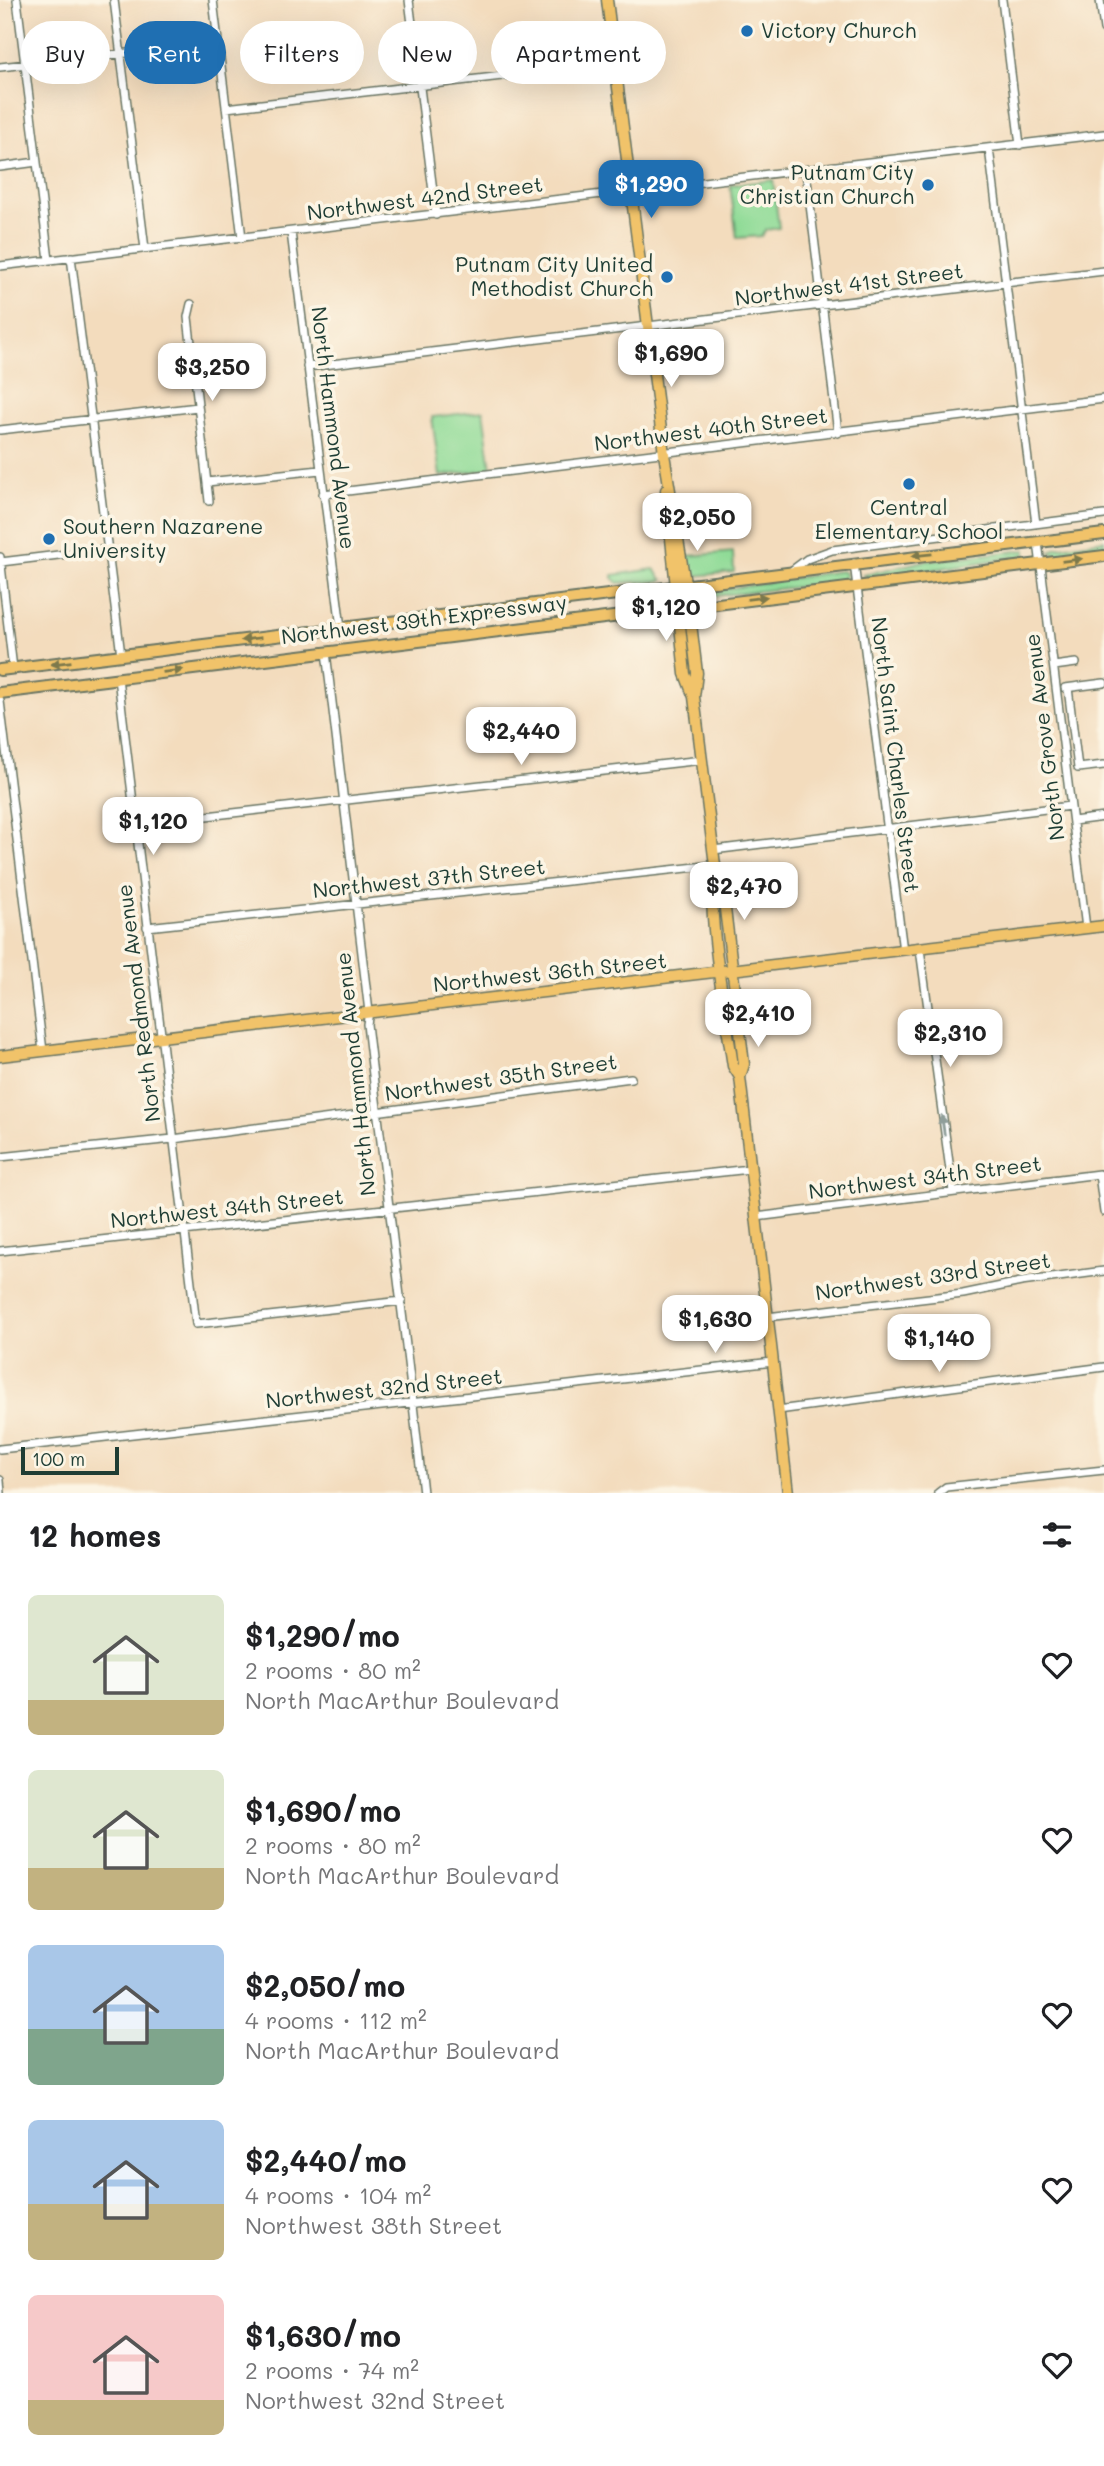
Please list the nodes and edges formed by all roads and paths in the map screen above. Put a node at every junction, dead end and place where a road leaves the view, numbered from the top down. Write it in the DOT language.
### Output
graph roads {
  1 [pos="17,0"];
  2 [pos="114,0"];
  3 [pos="213,0"];
  4 [pos="409,0"];
  5 [pos="607,0"];
  6 [pos="1002,0"];
  7 [pos="1100,0"];
  8 [pos="215,21"];
  9 [pos="610,21"];
  10 [pos="1104,29"];
  11 [pos="21,32"];
  12 [pos="121,54"];
  13 [pos="124,54"];
  14 [pos="110,55"];
  15 [pos="21,65"];
  16 [pos="0,67"];
  17 [pos="491,78"];
  18 [pos="27,84"];
  19 [pos="223,84"];
  20 [pos="618,84"];
  21 [pos="420,86"];
  22 [pos="226,108"];
  23 [pos="1104,134"];
  24 [pos="1020,145"];
  25 [pos="989,148"];
  26 [pos="37,162"];
  27 [pos="0,167"];
  28 [pos="806,172"];
  29 [pos="632,193"];
  30 [pos="436,215"];
  31 [pos="291,232"];
  32 [pos="242,238"];
  33 [pos="145,249"];
  34 [pos="71,257"];
  35 [pos="49,260"];
  36 [pos="0,266"];
  37 [pos="1104,271"];
  38 [pos="1006,283"];
  39 [pos="191,304"];
  40 [pos="823,306"];
  41 [pos="648,328"];
  42 [pos="307,367"];
  43 [pos="1104,399"];
  44 [pos="198,407"];
  45 [pos="1021,410"];
  46 [pos="91,419"];
  47 [pos="0,430"];
  48 [pos="838,433"];
  49 [pos="664,454"];
  50 [pos="320,470"];
  51 [pos="208,482"];
  52 [pos="323,494"];
  53 [pos="209,500"];
  54 [pos="1104,515"];
  55 [pos="1036,523"];
  56 [pos="1104,534"];
  57 [pos="1038,542"];
  58 [pos="108,550"];
  59 [pos="1104,556"];
  60 [pos="0,557"];
  61 [pos="1,562"];
  62 [pos="854,564"];
  63 [pos="1041,564"];
  64 [pos="790,572"];
  65 [pos="680,586"];
  66 [pos="856,586"];
  67 [pos="689,607"];
  68 [pos="677,608"];
  69 [pos="341,628"];
  70 [pos="324,630"];
  71 [pos="226,642"];
  72 [pos="344,649"];
  73 [pos="326,652"];
  74 [pos="121,655"];
  75 [pos="1076,663"];
  76 [pos="229,664"];
  77 [pos="1054,666"];
  78 [pos="13,669"];
  79 [pos="0,670"];
  80 [pos="118,678"];
  81 [pos="1104,683"];
  82 [pos="1068,688"];
  83 [pos="1057,689"];
  84 [pos="0,693"];
  85 [pos="694,697"];
  86 [pos="0,701"];
  87 [pos="702,760"];
  88 [pos="1104,765"];
  89 [pos="1078,768"];
  90 [pos="1066,770"];
  91 [pos="344,800"];
  92 [pos="1070,806"];
  93 [pos="1104,817"];
  94 [pos="1073,821"];
  95 [pos="135,824"];
  96 [pos="887,830"];
  97 [pos="713,850"];
  98 [pos="715,865"];
  99 [pos="356,905"];
  100 [pos="1104,926"];
  101 [pos="147,927"];
  102 [pos="1086,928"];
  103 [pos="920,949"];
  104 [pos="902,951"];
  105 [pos="735,972"];
  106 [pos="721,973"];
  107 [pos="369,1012"];
  108 [pos="160,1037"];
  109 [pos="43,1051"];
  110 [pos="0,1056"];
  111 [pos="740,1077"];
  112 [pos="631,1078"];
  113 [pos="377,1113"];
  114 [pos="173,1139"];
  115 [pos="0,1157"];
  116 [pos="750,1169"];
  117 [pos="953,1192"];
  118 [pos="387,1209"];
  119 [pos="1104,1212"];
  120 [pos="756,1217"];
  121 [pos="186,1231"];
  122 [pos="0,1251"];
  123 [pos="1104,1271"];
  124 [pos="402,1301"];
  125 [pos="767,1317"];
  126 [pos="773,1362"];
  127 [pos="1104,1367"];
  128 [pos="414,1403"];
  129 [pos="778,1409"];
  130 [pos="0,1449"];
  131 [pos="1104,1470"];
  132 [pos="0,1480"];
  133 [pos="1,1493"];
  134 [pos="423,1493"];
  135 [pos="789,1493"];
  136 [pos="938,1493"];
  1 -- 11 [label="street"];
  2 -- 12 [label="street"];
  3 -- 8 [label="street"];
  4 -- 21 [label="street"];
  5 -- 9 [label="main road"];
  6 -- 24 [label="street"];
  7 -- 10 [label="street"];
  12 -- 13 [label="street"];
  12 -- 14 [label="street"];
  12 -- 33 [label="street"];
  15 -- 16 [label="street"];
  17 -- 21 [label="street"];
  18 -- 26 [label="street"];
  19 -- 22 [label="street"];
  20 -- 29 [label="main road"];
  21 -- 22 [label="street"];
  21 -- 30 [label="street"];
  22 -- 32 [label="street"];
  23 -- 24 [label="street, Northwest 42nd Street"];
  24 -- 25 [label="street, Northwest 42nd Street"];
  25 -- 28 [label="street, Northwest 42nd Street"];
  25 -- 38 [label="street"];
  26 -- 27 [label="street"];
  26 -- 35 [label="street"];
  28 -- 29 [label="street, Northwest 42nd Street"];
  28 -- 40 [label="street"];
  29 -- 30 [label="street, Northwest 42nd Street"];
  29 -- 41 [label="main road"];
  30 -- 31 [label="street, Northwest 42nd Street"];
  31 -- 32 [label="street, Northwest 42nd Street"];
  31 -- 42 [label="street, North Hammond Avenue"];
  32 -- 33 [label="street, Northwest 42nd Street"];
  33 -- 34 [label="street, Northwest 42nd Street"];
  34 -- 35 [label="street, Northwest 42nd Street"];
  34 -- 46 [label="street"];
  35 -- 36 [label="street, Northwest 42nd Street"];
  37 -- 38 [label="street, Northwest 41st Street"];
  38 -- 40 [label="street, Northwest 41st Street"];
  38 -- 45 [label="street"];
  39 -- 44 [label="street"];
  40 -- 41 [label="street, Northwest 41st Street"];
  40 -- 48 [label="street"];
  41 -- 42 [label="street, Northwest 41st Street"];
  41 -- 49 [label="main road"];
  42 -- 50 [label="street, North Hammond Avenue"];
  43 -- 45 [label="street, Northwest 40th Street"];
  44 -- 46 [label="street"];
  44 -- 51 [label="street"];
  45 -- 48 [label="street, Northwest 40th Street"];
  45 -- 55 [label="street"];
  46 -- 47 [label="street"];
  46 -- 58 [label="street"];
  48 -- 49 [label="street, Northwest 40th Street"];
  49 -- 52 [label="street, Northwest 40th Street"];
  49 -- 65 [label="main road"];
  50 -- 51 [label="street"];
  50 -- 52 [label="street, North Hammond Avenue"];
  51 -- 53 [label="street"];
  52 -- 69 [label="street, North Hammond Avenue"];
  54 -- 55 [label="street, Northwest 39th Expressway"];
  55 -- 64 [label="street, Northwest 39th Expressway"];
  56 -- 57 [label="highway, Northwest 39th Expressway"];
  57 -- 62 [label="highway, Northwest 39th Expressway, one-way"];
  57 -- 63 [label="street, North Grove Avenue"];
  58 -- 61 [label="street"];
  58 -- 74 [label="street"];
  63 -- 59 [label="highway, Northwest 39th Expressway, one-way"];
  60 -- 61 [label="street"];
  61 -- 78 [label="street"];
  62 -- 64 [label="highway, Northwest 39th Expressway"];
  62 -- 66 [label="street, North Saint Charles Street"];
  63 -- 66 [label="highway, Northwest 39th Expressway"];
  63 -- 77 [label="street, North Grove Avenue"];
  64 -- 65 [label="highway, Northwest 39th Expressway"];
  65 -- 67 [label="main road"];
  65 -- 68 [label="main road"];
  65 -- 69 [label="highway, Northwest 39th Expressway"];
  67 -- 66 [label="highway, Northwest 39th Expressway, one-way"];
  66 -- 96 [label="street, North Saint Charles Street"];
  67 -- 68 [label="highway, Northwest 39th Expressway"];
  67 -- 85 [label="main road"];
  68 -- 72 [label="highway, Northwest 39th Expressway"];
  68 -- 85 [label="main road"];
  69 -- 70 [label="highway, Northwest 39th Expressway"];
  69 -- 72 [label="highway"];
  70 -- 71 [label="highway, Northwest 39th Expressway, one-way"];
  70 -- 73 [label="highway"];
  71 -- 74 [label="highway, Northwest 39th Expressway"];
  71 -- 76 [label="highway"];
  72 -- 73 [label="highway, Northwest 39th Expressway"];
  73 -- 76 [label="highway, Northwest 39th Expressway"];
  73 -- 91 [label="street, North Hammond Avenue"];
  74 -- 78 [label="highway, Northwest 39th Expressway, one-way"];
  74 -- 80 [label="highway"];
  75 -- 77 [label="street"];
  80 -- 76 [label="highway, Northwest 39th Expressway, one-way"];
  77 -- 83 [label="street, North Grove Avenue"];
  78 -- 79 [label="highway, Northwest 39th Expressway"];
  80 -- 84 [label="highway, Northwest 39th Expressway"];
  80 -- 95 [label="street, North Redmond Avenue"];
  81 -- 82 [label="street"];
  82 -- 83 [label="street"];
  82 -- 89 [label="street"];
  83 -- 90 [label="street, North Grove Avenue"];
  85 -- 87 [label="main road"];
  86 -- 109 [label="street"];
  87 -- 91 [label="street"];
  87 -- 97 [label="main road"];
  88 -- 89 [label="street"];
  89 -- 90 [label="street"];
  90 -- 92 [label="street, North Grove Avenue"];
  91 -- 95 [label="street"];
  91 -- 99 [label="street, North Hammond Avenue"];
  92 -- 94 [label="street, North Grove Avenue"];
  92 -- 96 [label="street"];
  93 -- 94 [label="street"];
  94 -- 102 [label="street, North Grove Avenue"];
  95 -- 101 [label="street, North Redmond Avenue"];
  96 -- 97 [label="street"];
  96 -- 104 [label="street, North Saint Charles Street"];
  97 -- 98 [label="main road"];
  98 -- 99 [label="street, Northwest 37th Street"];
  98 -- 105 [label="main road"];
  98 -- 106 [label="main road"];
  99 -- 101 [label="street, Northwest 37th Street"];
  99 -- 107 [label="street, North Hammond Avenue"];
  100 -- 102 [label="main road, Northwest 36th Street"];
  101 -- 108 [label="street, North Redmond Avenue"];
  102 -- 103 [label="main road, Northwest 36th Street"];
  103 -- 104 [label="main road, Northwest 36th Street"];
  117 -- 103 [label="street, one-way"];
  104 -- 105 [label="main road, Northwest 36th Street"];
  105 -- 106 [label="main road, Northwest 36th Street"];
  105 -- 111 [label="main road"];
  106 -- 107 [label="main road, Northwest 36th Street"];
  106 -- 111 [label="main road"];
  107 -- 108 [label="main road, Northwest 36th Street"];
  107 -- 113 [label="street, North Hammond Avenue"];
  108 -- 109 [label="main road, Northwest 36th Street"];
  108 -- 114 [label="street, North Redmond Avenue"];
  109 -- 110 [label="main road, Northwest 36th Street"];
  111 -- 116 [label="main road"];
  112 -- 113 [label="street, Northwest 35th Street"];
  113 -- 114 [label="street, Northwest 35th Street"];
  113 -- 118 [label="street, North Hammond Avenue"];
  114 -- 115 [label="street, Northwest 35th Street"];
  114 -- 121 [label="street, North Redmond Avenue"];
  116 -- 118 [label="street, Northwest 34th Street"];
  116 -- 120 [label="main road"];
  117 -- 119 [label="street, Northwest 34th Street"];
  117 -- 120 [label="street, Northwest 34th Street"];
  118 -- 121 [label="street, Northwest 34th Street"];
  118 -- 124 [label="street, North Hammond Avenue"];
  120 -- 125 [label="main road"];
  121 -- 122 [label="street, Northwest 34th Street"];
  121 -- 124 [label="street, North Redmond Avenue"];
  123 -- 125 [label="street, Northwest 33rd Street"];
  124 -- 128 [label="street, North Hammond Avenue"];
  125 -- 126 [label="main road"];
  126 -- 128 [label="street, Northwest 32nd Street"];
  126 -- 129 [label="main road"];
  127 -- 129 [label="street"];
  128 -- 130 [label="street, Northwest 32nd Street"];
  128 -- 134 [label="street, North Hammond Avenue"];
  129 -- 135 [label="main road"];
  131 -- 136 [label="street"];
  132 -- 133 [label="street"];
}
